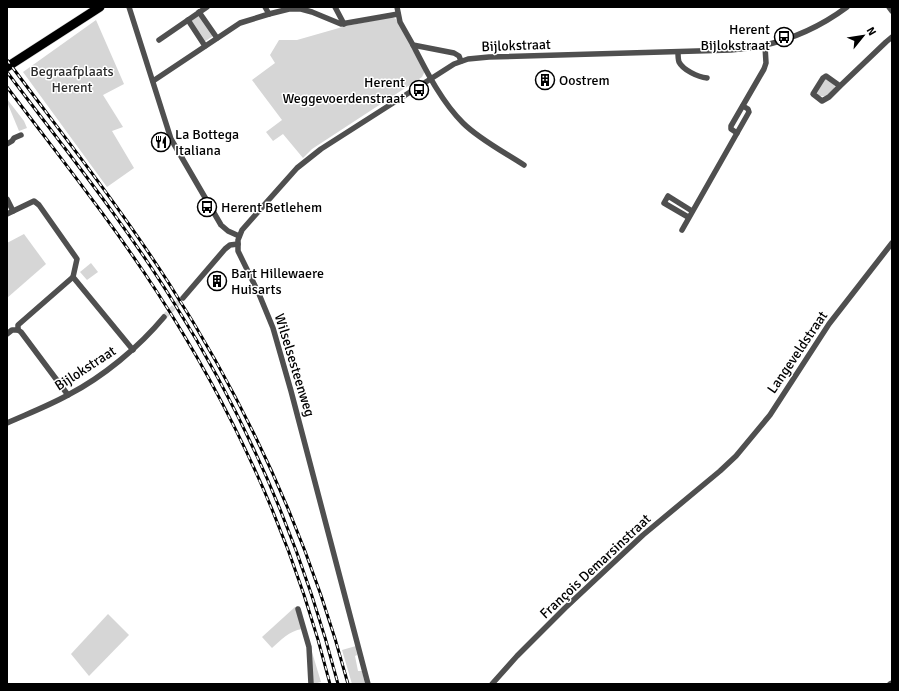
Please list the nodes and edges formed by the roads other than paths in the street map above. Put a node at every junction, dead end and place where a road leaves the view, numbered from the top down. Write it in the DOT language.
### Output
graph roads {
  1 [pos="96,7"];
  2 [pos="100,7"];
  3 [pos="129,7"];
  4 [pos="207,7"];
  5 [pos="265,7"];
  6 [pos="335,7"];
  7 [pos="396,7"];
  8 [pos="847,7"];
  9 [pos="889,7"];
  10 [pos="892,11"];
  11 [pos="200,12"];
  12 [pos="269,14"];
  13 [pos="398,14"];
  14 [pos="188,20"];
  15 [pos="344,24"];
  16 [pos="892,37"];
  17 [pos="217,38"];
  18 [pos="159,40"];
  19 [pos="413,45"];
  20 [pos="205,46"];
  21 [pos="765,46"];
  22 [pos="678,52"];
  23 [pos="461,61"];
  24 [pos="7,63"];
  25 [pos="7,67"];
  26 [pos="707,78"];
  27 [pos="430,79"];
  28 [pos="153,80"];
  29 [pos="840,86"];
  30 [pos="743,106"];
  31 [pos="737,132"];
  32 [pos="21,135"];
  33 [pos="7,144"];
  34 [pos="524,165"];
  35 [pos="7,199"];
  36 [pos="13,211"];
  37 [pos="692,211"];
  38 [pos="7,214"];
  39 [pos="688,218"];
  40 [pos="682,230"];
  41 [pos="239,236"];
  42 [pos="892,243"];
  43 [pos="238,244"];
  44 [pos="73,277"];
  45 [pos="183,298"];
  46 [pos="164,317"];
  47 [pos="18,330"];
  48 [pos="7,334"];
  49 [pos="133,350"];
  50 [pos="68,395"];
  51 [pos="7,423"];
  52 [pos="720,471"];
  53 [pos="298,609"];
  54 [pos="311,684"];
  55 [pos="368,684"];
  56 [pos="492,684"];
  1 -- 24 [label="main road"];
  2 -- 25 [label="main road"];
  3 -- 28 [label="street"];
  4 -- 11 [label="street"];
  5 -- 12 [label="street"];
  6 -- 15 [label="street"];
  7 -- 13 [label="street"];
  8 -- 21 [label="street, Bijlokstraat"];
  9 -- 10 [label="street"];
  11 -- 14 [label="street"];
  11 -- 17 [label="street"];
  12 -- 15 [label="street"];
  12 -- 17 [label="street"];
  13 -- 15 [label="street"];
  13 -- 19 [label="street"];
  14 -- 18 [label="street"];
  14 -- 20 [label="street"];
  16 -- 29 [label="street"];
  17 -- 20 [label="street"];
  19 -- 23 [label="street"];
  19 -- 27 [label="street"];
  20 -- 28 [label="street"];
  21 -- 22 [label="street, Bijlokstraat"];
  21 -- 30 [label="street"];
  22 -- 23 [label="street, Bijlokstraat"];
  22 -- 26 [label="street"];
  23 -- 27 [label="street, Bijlokstraat"];
  27 -- 34 [label="street"];
  27 -- 41 [label="street, Bijlokstraat"];
  28 -- 41 [label="street"];
  29 -- 29 [label="street"];
  30 -- 31 [label="street"];
  30 -- 31 [label="street"];
  31 -- 37 [label="street"];
  32 -- 33 [label="street"];
  35 -- 36 [label="street"];
  36 -- 38 [label="street"];
  36 -- 44 [label="street"];
  37 -- 39 [label="street"];
  37 -- 39 [label="street"];
  39 -- 40 [label="street"];
  41 -- 43 [label="street, Wilselsesteenweg"];
  42 -- 52 [label="street, Langeveldstraat"];
  43 -- 45 [label="street"];
  43 -- 55 [label="street, Wilselsesteenweg"];
  44 -- 47 [label="street"];
  44 -- 49 [label="street"];
  46 -- 49 [label="street, Bijlokstraat"];
  47 -- 48 [label="street"];
  47 -- 50 [label="street"];
  49 -- 50 [label="street, Bijlokstraat"];
  50 -- 51 [label="street, Bijlokstraat"];
  52 -- 56 [label="street, François Demarsinstraat"];
  53 -- 54 [label="street"];
}
